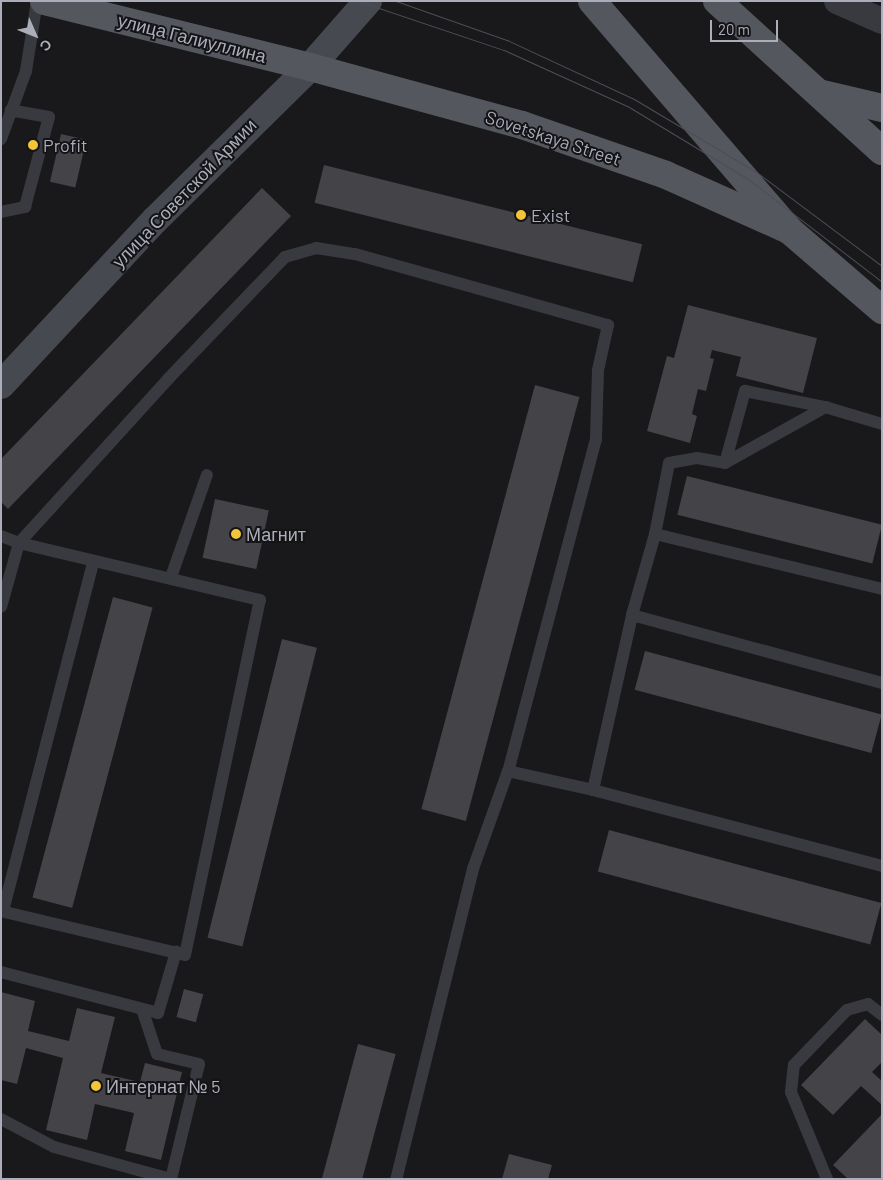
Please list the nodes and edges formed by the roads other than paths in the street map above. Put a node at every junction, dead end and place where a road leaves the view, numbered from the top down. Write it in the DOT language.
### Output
graph roads {
  1 [pos="36,1"];
  2 [pos="44,1"];
  3 [pos="368,1"];
  4 [pos="592,1"];
  5 [pos="717,1"];
  6 [pos="837,1"];
  7 [pos="882,21"];
  8 [pos="310,67"];
  9 [pos="822,94"];
  10 [pos="882,108"];
  11 [pos="10,110"];
  12 [pos="1,139"];
  13 [pos="882,151"];
  14 [pos="1,212"];
  15 [pos="789,230"];
  16 [pos="882,310"];
  17 [pos="1,385"];
  18 [pos="825,407"];
  19 [pos="882,424"];
  20 [pos="725,463"];
  21 [pos="207,475"];
  22 [pos="655,534"];
  23 [pos="1,536"];
  24 [pos="19,543"];
  25 [pos="93,562"];
  26 [pos="171,577"];
  27 [pos="882,589"];
  28 [pos="1,607"];
  29 [pos="632,615"];
  30 [pos="882,682"];
  31 [pos="508,772"];
  32 [pos="593,790"];
  33 [pos="882,866"];
  34 [pos="2,911"];
  35 [pos="176,952"];
  36 [pos="1,972"];
  37 [pos="142,1009"];
  38 [pos="882,1016"];
  39 [pos="1,1119"];
  40 [pos="396,1179"];
  41 [pos="827,1179"];
  1 -- 11 [label="lane"];
  2 -- 8 [label="main road, улица Галиуллина"];
  3 -- 8 [label="main road, улица Советской Армии"];
  4 -- 15 [label="main road, Sovetskaya Street"];
  5 -- 9 [label="main road"];
  6 -- 7 [label="street"];
  8 -- 15 [label="main road, Sovetskaya Street"];
  8 -- 17 [label="main road, улица Советской Армии"];
  9 -- 10 [label="main road"];
  9 -- 13 [label="main road"];
  11 -- 12 [label="lane"];
  11 -- 14 [label="lane"];
  15 -- 16 [label="main road, Sovetskaya Street"];
  18 -- 19 [label="lane"];
  18 -- 20 [label="lane"];
  18 -- 20 [label="lane"];
  20 -- 22 [label="lane"];
  21 -- 26 [label="lane"];
  22 -- 27 [label="lane"];
  22 -- 29 [label="lane"];
  23 -- 24 [label="lane"];
  24 -- 25 [label="lane"];
  24 -- 28 [label="lane"];
  24 -- 31 [label="lane"];
  25 -- 26 [label="lane"];
  25 -- 34 [label="lane"];
  26 -- 35 [label="lane"];
  29 -- 30 [label="lane"];
  29 -- 32 [label="lane"];
  31 -- 32 [label="lane"];
  31 -- 40 [label="lane"];
  32 -- 33 [label="lane"];
  34 -- 35 [label="lane"];
  35 -- 37 [label="lane"];
  36 -- 37 [label="lane"];
  37 -- 39 [label="lane"];
  38 -- 41 [label="lane"];
}
